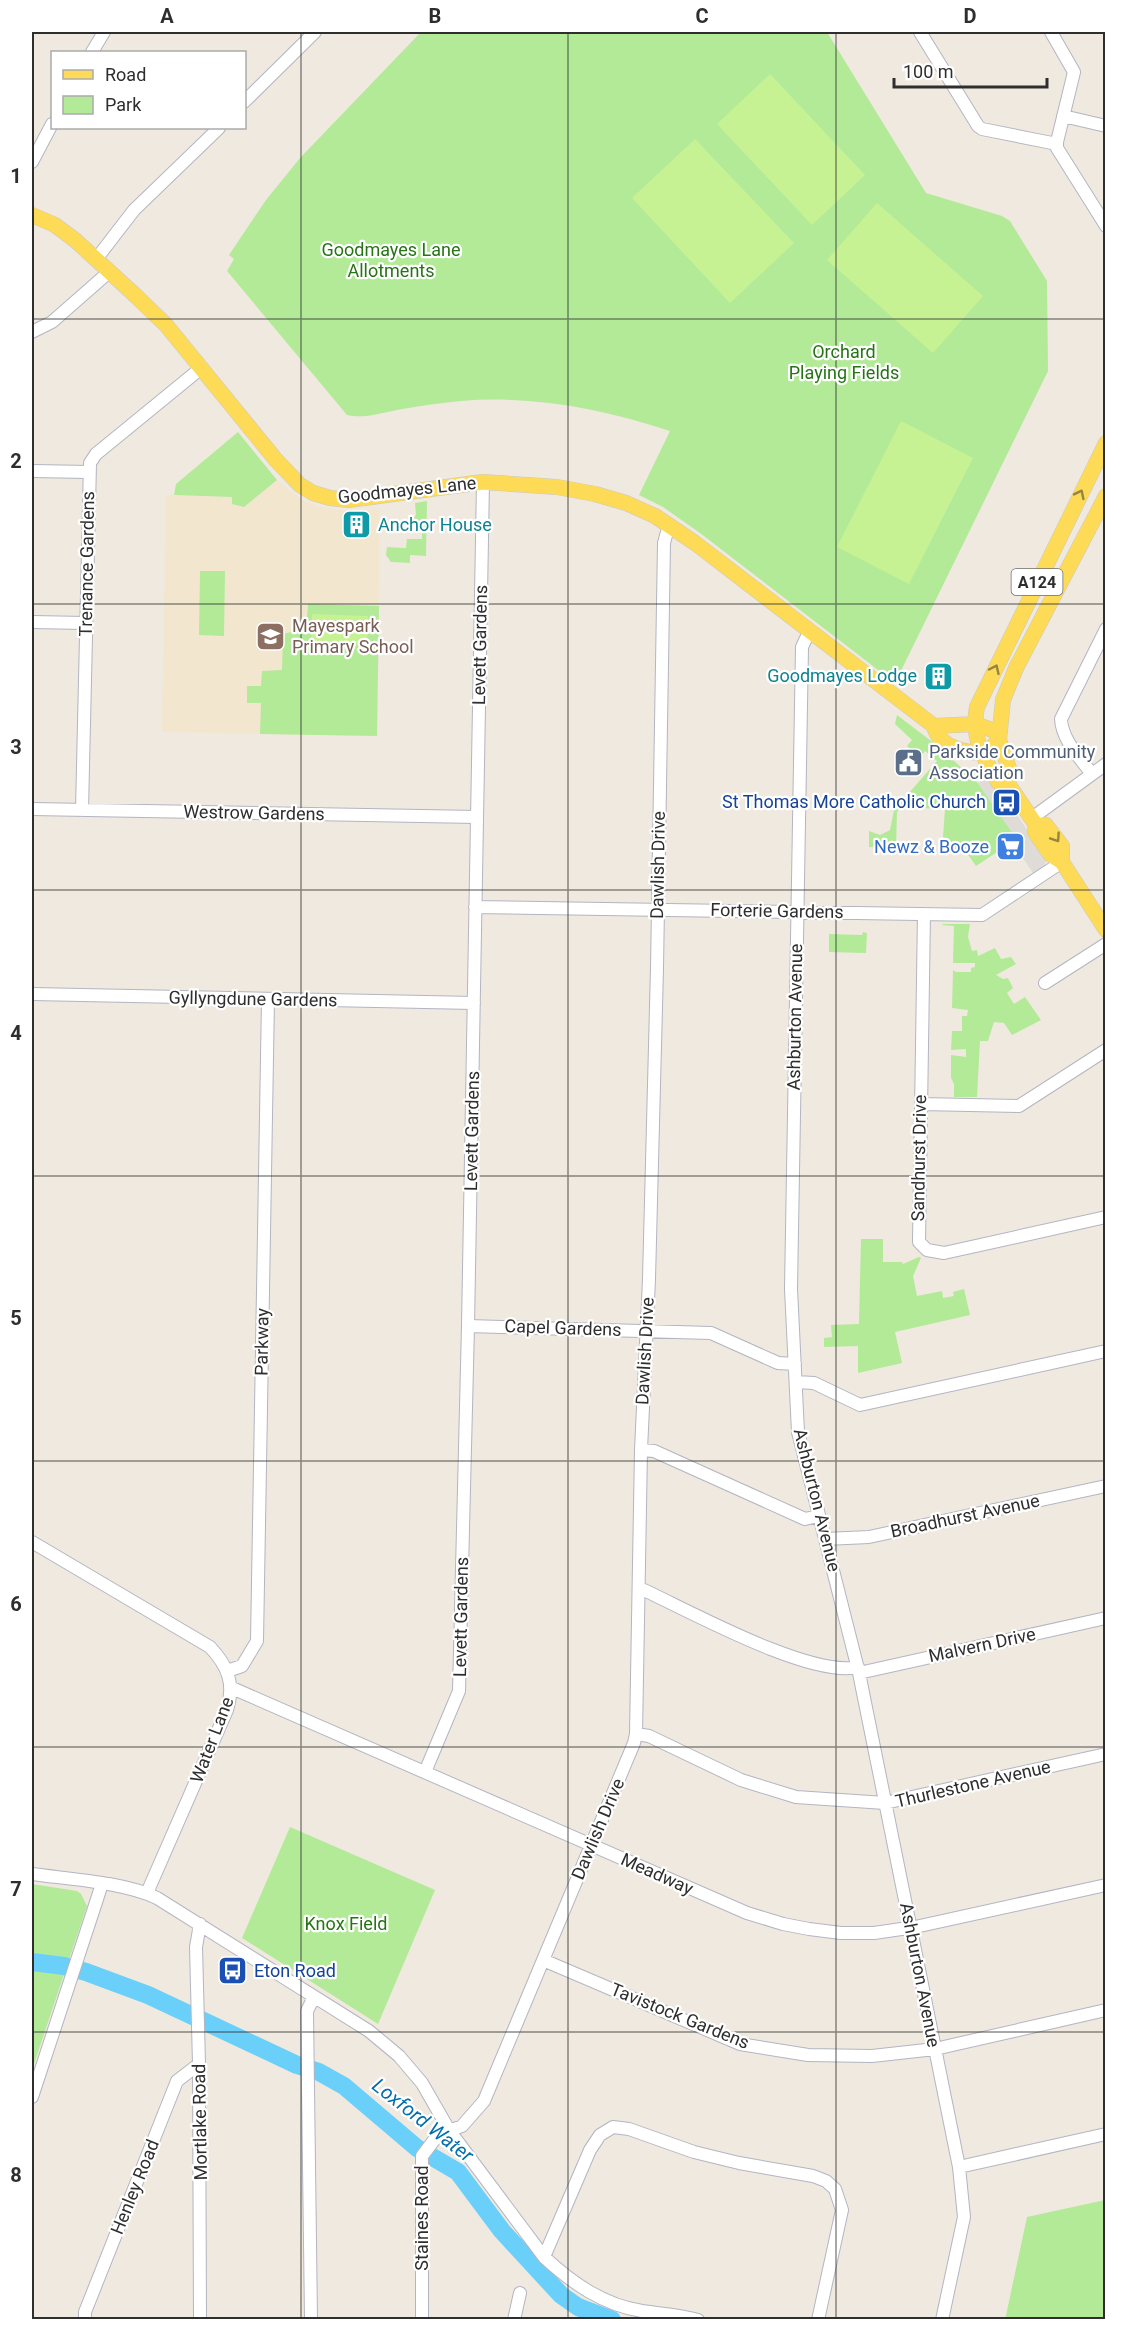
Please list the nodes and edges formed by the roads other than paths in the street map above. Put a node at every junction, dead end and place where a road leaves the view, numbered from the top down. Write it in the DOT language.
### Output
graph roads {
  1 [pos="104,32"];
  2 [pos="315,32"];
  3 [pos="920,32"];
  4 [pos="1051,32"];
  5 [pos="93,51"];
  6 [pos="246,100"];
  7 [pos="1064,116"];
  8 [pos="51,126"];
  9 [pos="1106,126"];
  10 [pos="218,129"];
  11 [pos="1057,142"];
  12 [pos="32,162"];
  13 [pos="32,215"];
  14 [pos="1106,226"];
  15 [pos="97,258"];
  16 [pos="109,272"];
  17 [pos="32,332"];
  18 [pos="200,369"];
  19 [pos="1106,443"];
  20 [pos="32,471"];
  21 [pos="89,472"];
  22 [pos="483,482"];
  23 [pos="1106,496"];
  24 [pos="671,526"];
  25 [pos="1043,571"];
  26 [pos="1063,580"];
  27 [pos="32,622"];
  28 [pos="85,623"];
  29 [pos="809,632"];
  30 [pos="1104,634"];
  31 [pos="975,724"];
  32 [pos="934,726"];
  33 [pos="999,736"];
  34 [pos="981,753"];
  35 [pos="1106,764"];
  36 [pos="1092,774"];
  37 [pos="1008,784"];
  38 [pos="32,809"];
  39 [pos="82,810"];
  40 [pos="477,817"];
  41 [pos="1034,821"];
  42 [pos="1062,862"];
  43 [pos="475,908"];
  44 [pos="657,910"];
  45 [pos="797,911"];
  46 [pos="924,914"];
  47 [pos="1106,930"];
  48 [pos="1106,944"];
  49 [pos="1045,983"];
  50 [pos="32,994"];
  51 [pos="268,999"];
  52 [pos="474,1003"];
  53 [pos="1106,1050"];
  54 [pos="921,1104"];
  55 [pos="1106,1217"];
  56 [pos="468,1326"];
  57 [pos="646,1331"];
  58 [pos="1106,1351"];
  59 [pos="795,1364"];
  60 [pos="795,1382"];
  61 [pos="640,1450"];
  62 [pos="1106,1485"];
  63 [pos="818,1516"];
  64 [pos="825,1539"];
  65 [pos="32,1542"];
  66 [pos="639,1590"];
  67 [pos="1106,1618"];
  68 [pos="859,1670"];
  69 [pos="227,1671"];
  70 [pos="231,1688"];
  71 [pos="636,1734"];
  72 [pos="1106,1754"];
  73 [pos="425,1773"];
  74 [pos="885,1803"];
  75 [pos="591,1845"];
  76 [pos="32,1874"];
  77 [pos="102,1884"];
  78 [pos="1106,1885"];
  79 [pos="147,1893"];
  80 [pos="200,1924"];
  81 [pos="911,1928"];
  82 [pos="543,1960"];
  83 [pos="314,1997"];
  84 [pos="1106,2010"];
  85 [pos="935,2049"];
  86 [pos="199,2064"];
  87 [pos="32,2097"];
  88 [pos="449,2130"];
  89 [pos="1106,2134"];
  90 [pos="959,2167"];
  91 [pos="544,2257"];
  92 [pos="520,2293"];
  93 [pos="85,2319"];
  94 [pos="200,2319"];
  95 [pos="311,2319"];
  96 [pos="422,2319"];
  97 [pos="514,2319"];
  98 [pos="693,2319"];
  99 [pos="818,2319"];
  100 [pos="942,2319"];
  1 -- 5 [label="street"];
  2 -- 6 [label="street"];
  3 -- 11 [label="street"];
  4 -- 7 [label="street"];
  7 -- 9 [label="street"];
  7 -- 11 [label="street"];
  8 -- 12 [label="street"];
  10 -- 15 [label="street"];
  11 -- 14 [label="street"];
  13 -- 15 [label="main road, Goodmayes Lane"];
  15 -- 16 [label="main road, Goodmayes Lane"];
  16 -- 17 [label="street"];
  16 -- 18 [label="main road, Goodmayes Lane"];
  18 -- 21 [label="street, Trenance Gardens"];
  18 -- 22 [label="main road, Goodmayes Lane"];
  25 -- 19 [label="main road, A124, one-way"];
  20 -- 21 [label="street"];
  21 -- 28 [label="street, Trenance Gardens"];
  22 -- 24 [label="main road, Goodmayes Lane"];
  22 -- 40 [label="street, Levett Gardens"];
  23 -- 26 [label="main road, A124"];
  24 -- 29 [label="main road, Goodmayes Lane"];
  24 -- 44 [label="street, Dawlish Drive"];
  25 -- 26 [label="main road"];
  31 -- 25 [label="main road, A124, one-way"];
  26 -- 33 [label="main road, A124"];
  27 -- 28 [label="street"];
  28 -- 39 [label="street, Trenance Gardens"];
  29 -- 32 [label="main road, Goodmayes Lane"];
  29 -- 45 [label="street, Ashburton Avenue"];
  30 -- 36 [label="street"];
  31 -- 32 [label="main road"];
  31 -- 33 [label="main road"];
  31 -- 34 [label="main road, A124"];
  32 -- 34 [label="main road, Goodmayes Lane"];
  33 -- 34 [label="main road"];
  33 -- 37 [label="main road, A124"];
  34 -- 37 [label="main road, A124"];
  35 -- 36 [label="street"];
  36 -- 41 [label="street"];
  37 -- 41 [label="main road, A124"];
  38 -- 39 [label="street, Westrow Gardens"];
  39 -- 40 [label="street, Westrow Gardens"];
  40 -- 43 [label="street, Levett Gardens"];
  41 -- 42 [label="main road, A124"];
  42 -- 46 [label="street, Forterie Gardens"];
  42 -- 47 [label="main road, A124"];
  43 -- 44 [label="street, Forterie Gardens"];
  43 -- 52 [label="street, Levett Gardens"];
  44 -- 45 [label="street, Forterie Gardens"];
  44 -- 57 [label="street, Dawlish Drive"];
  45 -- 46 [label="street, Forterie Gardens"];
  45 -- 59 [label="street, Ashburton Avenue"];
  46 -- 54 [label="street, Sandhurst Drive"];
  48 -- 49 [label="street"];
  50 -- 51 [label="street, Gyllyngdune Gardens"];
  51 -- 52 [label="street, Gyllyngdune Gardens"];
  51 -- 69 [label="street, Parkway"];
  52 -- 56 [label="street, Levett Gardens"];
  53 -- 54 [label="street"];
  54 -- 55 [label="street, Sandhurst Drive"];
  56 -- 57 [label="street, Capel Gardens"];
  56 -- 73 [label="street, Levett Gardens"];
  57 -- 59 [label="street, Capel Gardens"];
  57 -- 61 [label="street, Dawlish Drive"];
  58 -- 60 [label="street"];
  59 -- 60 [label="street, Ashburton Avenue"];
  60 -- 63 [label="street, Ashburton Avenue"];
  61 -- 63 [label="street"];
  61 -- 66 [label="street, Dawlish Drive"];
  62 -- 64 [label="street, Broadhurst Avenue"];
  63 -- 64 [label="street, Ashburton Avenue"];
  64 -- 68 [label="street, Ashburton Avenue"];
  65 -- 69 [label="street, Water Lane"];
  66 -- 68 [label="street, Malvern Drive"];
  66 -- 71 [label="street, Dawlish Drive"];
  67 -- 68 [label="street, Malvern Drive"];
  68 -- 74 [label="street, Ashburton Avenue"];
  69 -- 70 [label="street, Water Lane"];
  70 -- 73 [label="street, Meadway"];
  70 -- 79 [label="street, Water Lane"];
  71 -- 74 [label="street, Thurlestone Avenue"];
  71 -- 75 [label="street, Dawlish Drive"];
  72 -- 74 [label="street, Thurlestone Avenue"];
  73 -- 75 [label="street, Meadway"];
  74 -- 81 [label="street, Ashburton Avenue"];
  75 -- 81 [label="street, Meadway"];
  75 -- 82 [label="street, Dawlish Drive"];
  76 -- 77 [label="street"];
  77 -- 79 [label="street"];
  77 -- 87 [label="street"];
  78 -- 81 [label="street, Meadway"];
  79 -- 80 [label="street"];
  80 -- 83 [label="street"];
  80 -- 86 [label="street, Mortlake Road"];
  81 -- 85 [label="street, Ashburton Avenue"];
  82 -- 85 [label="street, Tavistock Gardens"];
  82 -- 88 [label="street, Dawlish Drive"];
  83 -- 88 [label="street"];
  83 -- 95 [label="street"];
  84 -- 85 [label="street, Tavistock Gardens"];
  85 -- 90 [label="street, Ashburton Avenue"];
  86 -- 93 [label="street, Henley Road"];
  86 -- 94 [label="street, Mortlake Road"];
  88 -- 91 [label="street"];
  88 -- 96 [label="street, Staines Road"];
  89 -- 90 [label="street"];
  90 -- 100 [label="street, Ashburton Avenue"];
  91 -- 98 [label="street"];
  91 -- 99 [label="street"];
  92 -- 97 [label="street"];
}
